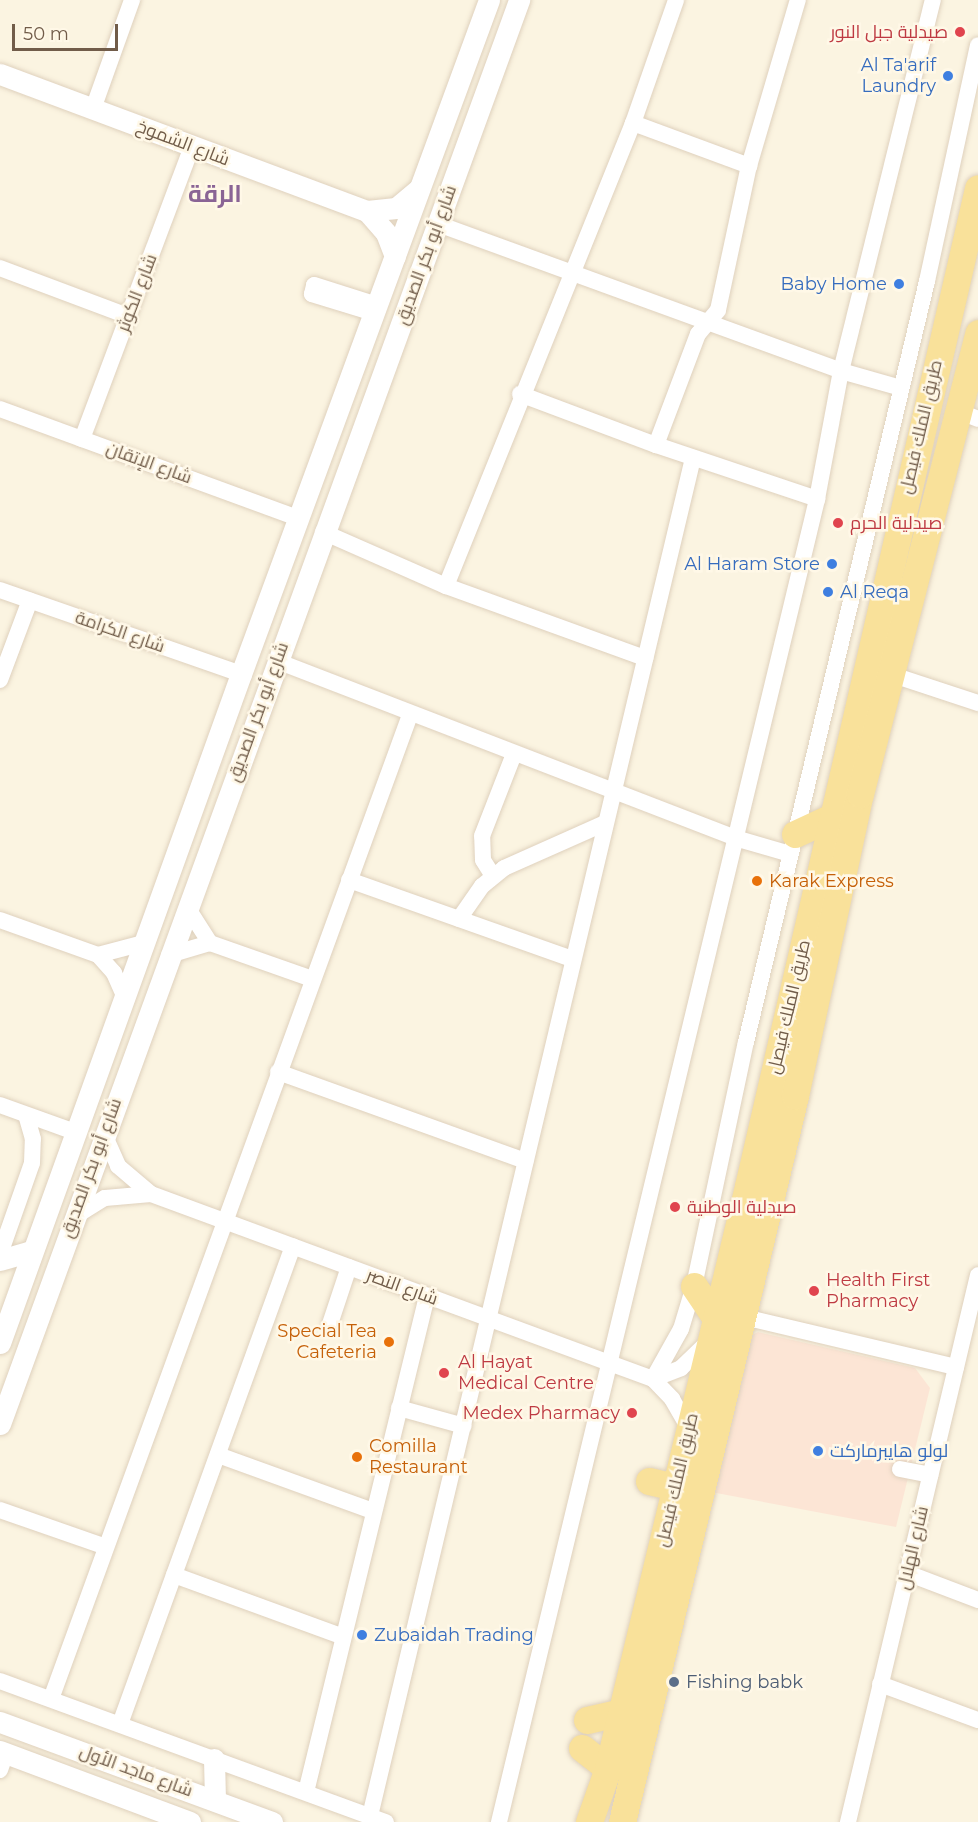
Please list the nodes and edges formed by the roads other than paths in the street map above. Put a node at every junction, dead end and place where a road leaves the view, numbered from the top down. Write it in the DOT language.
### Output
graph roads {
  1 [pos="132,0"];
  2 [pos="519,0"];
  3 [pos="676,0"];
  4 [pos="798,0"];
  5 [pos="933,0"];
  6 [pos="488,3"];
  7 [pos="978,45"];
  8 [pos="0,74"];
  9 [pos="93,109"];
  10 [pos="633,123"];
  11 [pos="474,125"];
  12 [pos="192,147"];
  13 [pos="749,166"];
  14 [pos="421,187"];
  15 [pos="978,188"];
  16 [pos="367,211"];
  17 [pos="438,224"];
  18 [pos="395,256"];
  19 [pos="0,268"];
  20 [pos="571,271"];
  21 [pos="377,306"];
  22 [pos="128,316"];
  23 [pos="710,323"];
  24 [pos="978,333"];
  25 [pos="841,371"];
  26 [pos="901,388"];
  27 [pos="520,394"];
  28 [pos="0,409"];
  29 [pos="969,415"];
  30 [pos="363,427"];
  31 [pos="919,432"];
  32 [pos="82,439"];
  33 [pos="656,446"];
  34 [pos="693,458"];
  35 [pos="817,499"];
  36 [pos="298,518"];
  37 [pos="324,532"];
  38 [pos="446,585"];
  39 [pos="0,590"];
  40 [pos="30,600"];
  41 [pos="645,658"];
  42 [pos="277,661"];
  43 [pos="241,674"];
  44 [pos="890,674"];
  45 [pos="0,680"];
  46 [pos="978,704"];
  47 [pos="410,715"];
  48 [pos="514,754"];
  49 [pos="613,790"];
  50 [pos="830,818"];
  51 [pos="605,823"];
  52 [pos="735,838"];
  53 [pos="793,844"];
  54 [pos="493,876"];
  55 [pos="349,880"];
  56 [pos="187,907"];
  57 [pos="459,920"];
  58 [pos="0,922"];
  59 [pos="143,943"];
  60 [pos="210,943"];
  61 [pos="98,955"];
  62 [pos="169,956"];
  63 [pos="572,959"];
  64 [pos="312,979"];
  65 [pos="124,995"];
  66 [pos="278,1072"];
  67 [pos="0,1105"];
  68 [pos="27,1114"];
  69 [pos="75,1132"];
  70 [pos="104,1134"];
  71 [pos="525,1161"];
  72 [pos="151,1194"];
  73 [pos="73,1217"];
  74 [pos="223,1221"];
  75 [pos="293,1246"];
  76 [pos="32,1251"];
  77 [pos="0,1254"];
  78 [pos="0,1260"];
  79 [pos="349,1267"];
  80 [pos="978,1275"];
  81 [pos="694,1286"];
  82 [pos="427,1296"];
  83 [pos="744,1317"];
  84 [pos="488,1318"];
  85 [pos="330,1324"];
  86 [pos="713,1328"];
  87 [pos="0,1343"];
  88 [pos="612,1364"];
  89 [pos="956,1367"];
  90 [pos="653,1379"];
  91 [pos="399,1408"];
  92 [pos="0,1424"];
  93 [pos="464,1426"];
  94 [pos="689,1429"];
  95 [pos="218,1455"];
  96 [pos="900,1469"];
  97 [pos="930,1475"];
  98 [pos="649,1480"];
  99 [pos="675,1487"];
  100 [pos="0,1510"];
  101 [pos="374,1512"];
  102 [pos="106,1547"];
  103 [pos="907,1573"];
  104 [pos="174,1575"];
  105 [pos="978,1600"];
  106 [pos="343,1637"];
  107 [pos="0,1681"];
  108 [pos="880,1684"];
  109 [pos="51,1699"];
  110 [pos="621,1712"];
  111 [pos="587,1720"];
  112 [pos="978,1720"];
  113 [pos="0,1722"];
  114 [pos="120,1724"];
  115 [pos="582,1748"];
  116 [pos="2,1758"];
  117 [pos="214,1759"];
  118 [pos="608,1768"];
  119 [pos="188,1790"];
  120 [pos="306,1792"];
  121 [pos="215,1800"];
  122 [pos="378,1819"];
  123 [pos="190,1822"];
  124 [pos="272,1822"];
  125 [pos="499,1822"];
  126 [pos="589,1822"];
  127 [pos="622,1822"];
  128 [pos="848,1822"];
  1 -- 9 [label="street"];
  2 -- 11 [label="street, شارع أبو بكر الصديق"];
  3 -- 10 [label="street"];
  4 -- 13 [label="street"];
  5 -- 25 [label="street"];
  6 -- 11 [label="street"];
  6 -- 14 [label="street, شارع أبو بكر الصديق"];
  7 -- 26 [label="street"];
  8 -- 9 [label="street, شارع الشموخ"];
  9 -- 12 [label="street, شارع الشموخ"];
  10 -- 13 [label="street"];
  10 -- 20 [label="street"];
  11 -- 17 [label="street, شارع أبو بكر الصديق"];
  12 -- 16 [label="street, شارع الشموخ"];
  12 -- 22 [label="street, شارع الكوثر"];
  13 -- 23 [label="street"];
  14 -- 16 [label="street, شارع الشموخ"];
  14 -- 18 [label="street, شارع أبو بكر الصديق"];
  15 -- 31 [label="main road, طريق الملك فيصل"];
  16 -- 18 [label="street, شارع الشموخ"];
  17 -- 20 [label="street"];
  17 -- 30 [label="street, شارع أبو بكر الصديق"];
  18 -- 21 [label="street, شارع أبو بكر الصديق"];
  19 -- 22 [label="street"];
  20 -- 23 [label="street"];
  20 -- 27 [label="street"];
  21 -- 30 [label="street"];
  21 -- 36 [label="street, شارع أبو بكر الصديق"];
  22 -- 32 [label="street, شارع الكوثر"];
  23 -- 25 [label="street"];
  23 -- 33 [label="street"];
  24 -- 29 [label="main road, طريق الملك فيصل"];
  25 -- 26 [label="street"];
  25 -- 35 [label="street"];
  26 -- 53 [label="street"];
  27 -- 33 [label="street"];
  27 -- 38 [label="street"];
  28 -- 32 [label="street, شارع الإتقان"];
  29 -- 44 [label="main road, طريق الملك فيصل"];
  30 -- 37 [label="street, شارع أبو بكر الصديق"];
  31 -- 44 [label="main road"];
  31 -- 50 [label="main road, طريق الملك فيصل"];
  32 -- 36 [label="street, شارع الإتقان"];
  33 -- 34 [label="street"];
  34 -- 35 [label="street"];
  34 -- 41 [label="street"];
  35 -- 52 [label="street"];
  36 -- 43 [label="street, شارع أبو بكر الصديق"];
  37 -- 38 [label="street"];
  37 -- 42 [label="street, شارع أبو بكر الصديق"];
  38 -- 41 [label="street"];
  39 -- 40 [label="street, شارع الكرامة"];
  40 -- 43 [label="street, شارع الكرامة"];
  40 -- 45 [label="street"];
  41 -- 49 [label="street"];
  42 -- 47 [label="street"];
  42 -- 56 [label="street, شارع أبو بكر الصديق"];
  43 -- 59 [label="street, شارع أبو بكر الصديق"];
  44 -- 46 [label="street"];
  44 -- 83 [label="main road, طريق الملك فيصل"];
  47 -- 48 [label="street"];
  47 -- 55 [label="street"];
  48 -- 49 [label="street"];
  48 -- 54 [label="street"];
  49 -- 51 [label="street"];
  49 -- 52 [label="street"];
  50 -- 53 [label="main road"];
  50 -- 86 [label="main road, طريق الملك فيصل"];
  51 -- 54 [label="street"];
  51 -- 63 [label="street"];
  52 -- 53 [label="street"];
  52 -- 88 [label="street"];
  53 -- 81 [label="street"];
  54 -- 57 [label="street"];
  55 -- 57 [label="street"];
  55 -- 64 [label="street"];
  56 -- 60 [label="street"];
  56 -- 62 [label="street, شارع أبو بكر الصديق"];
  57 -- 63 [label="street"];
  58 -- 61 [label="street"];
  59 -- 61 [label="street"];
  59 -- 65 [label="street, شارع أبو بكر الصديق"];
  60 -- 62 [label="street"];
  60 -- 64 [label="street"];
  61 -- 65 [label="street"];
  62 -- 70 [label="street, شارع أبو بكر الصديق"];
  63 -- 71 [label="street"];
  64 -- 66 [label="street"];
  65 -- 69 [label="street, شارع أبو بكر الصديق"];
  66 -- 71 [label="street"];
  66 -- 74 [label="street"];
  67 -- 68 [label="street"];
  68 -- 69 [label="street"];
  68 -- 77 [label="street"];
  69 -- 76 [label="street, شارع أبو بكر الصديق"];
  70 -- 72 [label="street, شارع النصر"];
  70 -- 73 [label="street, شارع أبو بكر الصديق"];
  71 -- 84 [label="street"];
  72 -- 73 [label="street, شارع النصر"];
  72 -- 74 [label="street, شارع النصر"];
  73 -- 92 [label="street, شارع أبو بكر الصديق"];
  74 -- 75 [label="street, شارع النصر"];
  74 -- 102 [label="street"];
  75 -- 79 [label="street, شارع النصر"];
  75 -- 95 [label="street"];
  76 -- 78 [label="street"];
  76 -- 87 [label="street, شارع أبو بكر الصديق"];
  79 -- 82 [label="street, شارع النصر"];
  79 -- 85 [label="street"];
  80 -- 89 [label="street, شارع الهلال"];
  81 -- 86 [label="main road"];
  81 -- 90 [label="street"];
  82 -- 84 [label="street, شارع النصر"];
  82 -- 91 [label="street"];
  83 -- 89 [label="street"];
  83 -- 127 [label="main road, طريق الملك فيصل"];
  84 -- 88 [label="street, شارع النصر"];
  84 -- 93 [label="street"];
  86 -- 90 [label="street"];
  86 -- 94 [label="main road, طريق الملك فيصل"];
  88 -- 90 [label="street, شارع النصر"];
  88 -- 125 [label="street"];
  89 -- 97 [label="street, شارع الهلال"];
  90 -- 94 [label="street, شارع النصر"];
  91 -- 93 [label="street"];
  91 -- 101 [label="street"];
  93 -- 122 [label="street"];
  94 -- 99 [label="main road, طريق الملك فيصل"];
  95 -- 101 [label="street"];
  95 -- 104 [label="street"];
  96 -- 97 [label="street"];
  97 -- 103 [label="street, شارع الهلال"];
  98 -- 99 [label="main road"];
  99 -- 110 [label="main road, طريق الملك فيصل"];
  100 -- 102 [label="street"];
  101 -- 106 [label="street"];
  102 -- 109 [label="street"];
  103 -- 105 [label="street"];
  103 -- 108 [label="street, شارع الهلال"];
  104 -- 106 [label="street"];
  104 -- 114 [label="street"];
  106 -- 120 [label="street"];
  107 -- 109 [label="street"];
  108 -- 112 [label="street"];
  108 -- 128 [label="street, شارع الهلال"];
  109 -- 114 [label="street"];
  110 -- 111 [label="main road"];
  110 -- 118 [label="main road, طريق الملك فيصل"];
  113 -- 119 [label="street, شارع ماجد الأول"];
  114 -- 117 [label="street"];
  115 -- 118 [label="main road"];
  116 -- 123 [label="street, شارع ماجد الأول"];
  117 -- 119 [label="street"];
  117 -- 120 [label="street"];
  117 -- 121 [label="street"];
  118 -- 126 [label="main road, طريق الملك فيصل"];
  119 -- 121 [label="street, شارع ماجد الأول"];
  120 -- 122 [label="street"];
  121 -- 124 [label="street, شارع ماجد الأول"];
}
